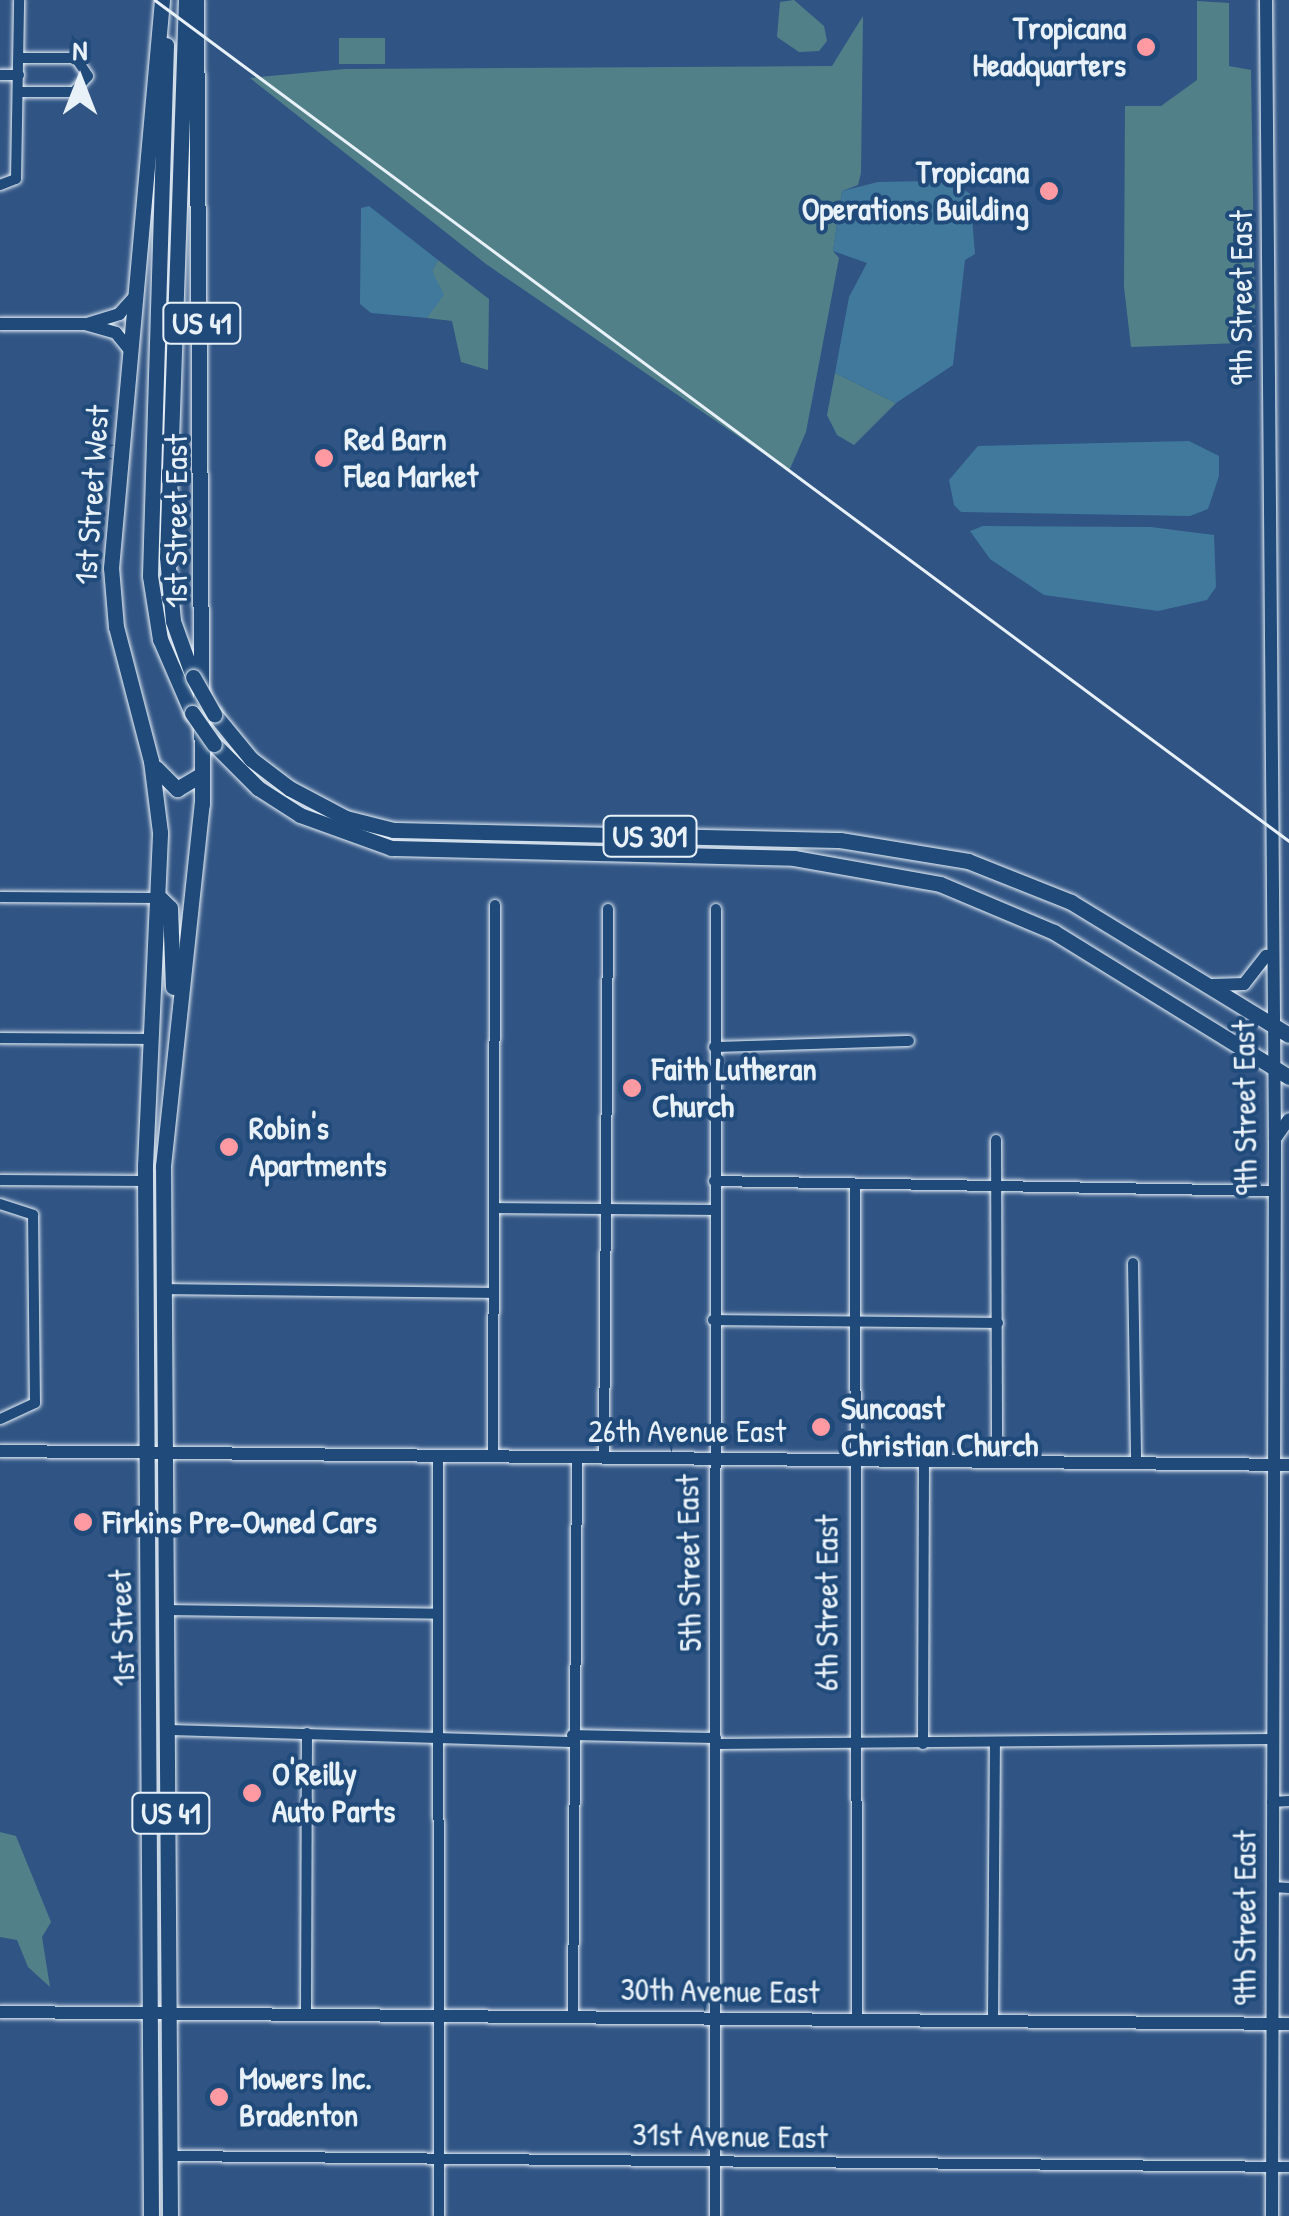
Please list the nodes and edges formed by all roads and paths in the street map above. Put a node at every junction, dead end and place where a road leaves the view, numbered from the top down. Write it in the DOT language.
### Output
graph roads {
  1 [pos="19,0"];
  2 [pos="186,0"];
  3 [pos="196,0"];
  4 [pos="1266,0"];
  5 [pos="162,6"];
  6 [pos="19,58"];
  7 [pos="0,75"];
  8 [pos="19,75"];
  9 [pos="18,92"];
  10 [pos="0,185"];
  11 [pos="135,296"];
  12 [pos="0,324"];
  13 [pos="85,324"];
  14 [pos="130,350"];
  15 [pos="151,761"];
  16 [pos="203,773"];
  17 [pos="0,897"];
  18 [pos="160,898"];
  19 [pos="496,905"];
  20 [pos="608,909"];
  21 [pos="716,909"];
  22 [pos="1269,939"];
  23 [pos="1212,986"];
  24 [pos="176,1009"];
  25 [pos="1271,1024"];
  26 [pos="1289,1035"];
  27 [pos="0,1038"];
  28 [pos="151,1039"];
  29 [pos="172,1040"];
  30 [pos="909,1041"];
  31 [pos="714,1047"];
  32 [pos="1270,1067"];
  33 [pos="1289,1077"];
  34 [pos="1289,1120"];
  35 [pos="1274,1139"];
  36 [pos="996,1140"];
  37 [pos="0,1180"];
  38 [pos="146,1181"];
  39 [pos="714,1181"];
  40 [pos="855,1184"];
  41 [pos="998,1188"];
  42 [pos="1274,1191"];
  43 [pos="0,1204"];
  44 [pos="495,1208"];
  45 [pos="603,1208"];
  46 [pos="713,1210"];
  47 [pos="162,1222"];
  48 [pos="1133,1263"];
  49 [pos="164,1289"];
  50 [pos="494,1293"];
  51 [pos="713,1320"];
  52 [pos="854,1322"];
  53 [pos="998,1324"];
  54 [pos="0,1419"];
  55 [pos="0,1451"];
  56 [pos="145,1453"];
  57 [pos="164,1454"];
  58 [pos="438,1456"];
  59 [pos="493,1457"];
  60 [pos="577,1458"];
  61 [pos="604,1458"];
  62 [pos="712,1458"];
  63 [pos="851,1460"];
  64 [pos="924,1462"];
  65 [pos="997,1462"];
  66 [pos="1136,1462"];
  67 [pos="1274,1465"];
  68 [pos="1289,1465"];
  69 [pos="168,1610"];
  70 [pos="150,1612"];
  71 [pos="438,1614"];
  72 [pos="170,1730"];
  73 [pos="307,1733"];
  74 [pos="438,1736"];
  75 [pos="572,1739"];
  76 [pos="1272,1739"];
  77 [pos="716,1741"];
  78 [pos="995,1742"];
  79 [pos="151,1744"];
  80 [pos="853,1744"];
  81 [pos="923,1744"];
  82 [pos="1289,1801"];
  83 [pos="1272,1802"];
  84 [pos="170,1877"];
  85 [pos="1272,1887"];
  86 [pos="1289,1888"];
  87 [pos="0,2012"];
  88 [pos="151,2016"];
  89 [pos="170,2016"];
  90 [pos="306,2016"];
  91 [pos="438,2017"];
  92 [pos="573,2017"];
  93 [pos="716,2019"];
  94 [pos="856,2020"];
  95 [pos="993,2021"];
  96 [pos="1272,2024"];
  97 [pos="1289,2024"];
  98 [pos="170,2156"];
  99 [pos="439,2158"];
  100 [pos="715,2161"];
  101 [pos="1272,2166"];
  102 [pos="1289,2167"];
  103 [pos="151,2216"];
  104 [pos="170,2216"];
  105 [pos="439,2216"];
  106 [pos="716,2216"];
  107 [pos="1272,2216"];
  1 -- 6 [label="street"];
  2 -- 23 [label="main road, US 301, bridge"];
  3 -- 16 [label="main road, 1st Street East / US 41"];
  4 -- 22 [label="street, 9th Street East"];
  5 -- 11 [label="main road, 1st Street West / US 41"];
  5 -- 32 [label="main road, 1st Street West / US 301, bridge"];
  6 -- 8 [label="street"];
  6 -- 9 [label="street"];
  7 -- 8 [label="street"];
  8 -- 9 [label="street"];
  9 -- 10 [label="street"];
  11 -- 13 [label="street"];
  11 -- 14 [label="main road, 1st Street West / US 41"];
  12 -- 13 [label="street"];
  13 -- 14 [label="street"];
  14 -- 15 [label="main road, 1st Street West / US 41"];
  15 -- 16 [label="main road"];
  15 -- 18 [label="main road, 1st Street West / US 41"];
  16 -- 24 [label="main road, 1st Street East / US 41"];
  17 -- 18 [label="street"];
  18 -- 24 [label="main road"];
  18 -- 28 [label="main road, 1st Street West / US 41"];
  19 -- 44 [label="street"];
  20 -- 45 [label="street"];
  21 -- 31 [label="street, 5th Street East"];
  22 -- 23 [label="street"];
  22 -- 25 [label="street, 9th Street East"];
  23 -- 25 [label="main road, US 301"];
  24 -- 28 [label="main road"];
  24 -- 29 [label="main road, 1st Street East / US 41"];
  25 -- 26 [label="main road, US 301"];
  25 -- 32 [label="street, 9th Street East"];
  27 -- 28 [label="street"];
  28 -- 38 [label="main road, 1st Street / US 41"];
  28 -- 47 [label="main road"];
  29 -- 47 [label="main road, 1st Street / US 41"];
  30 -- 31 [label="street"];
  31 -- 39 [label="street, 5th Street East"];
  32 -- 33 [label="main road, US 301"];
  32 -- 35 [label="street, 9th Street East"];
  34 -- 35 [label="street"];
  35 -- 42 [label="street, 9th Street East"];
  36 -- 41 [label="street"];
  37 -- 38 [label="street"];
  38 -- 56 [label="main road, 1st Street / US 41"];
  39 -- 40 [label="street"];
  39 -- 46 [label="street, 5th Street East"];
  40 -- 41 [label="street"];
  40 -- 52 [label="street, 6th Street East"];
  41 -- 42 [label="street"];
  41 -- 53 [label="street"];
  42 -- 67 [label="street, 9th Street East"];
  43 -- 54 [label="street"];
  44 -- 45 [label="street"];
  44 -- 50 [label="street"];
  45 -- 46 [label="street"];
  45 -- 61 [label="street"];
  46 -- 51 [label="street, 5th Street East"];
  47 -- 49 [label="main road, 1st Street / US 41"];
  48 -- 66 [label="street"];
  49 -- 50 [label="street"];
  49 -- 57 [label="main road, 1st Street / US 41"];
  50 -- 59 [label="street"];
  51 -- 52 [label="street"];
  51 -- 62 [label="street, 5th Street East"];
  52 -- 53 [label="street"];
  52 -- 63 [label="street, 6th Street East"];
  53 -- 65 [label="street"];
  55 -- 56 [label="street, 26th Avenue East"];
  56 -- 57 [label="street, 26th Avenue East"];
  56 -- 70 [label="main road, 1st Street / US 41"];
  57 -- 58 [label="street, 26th Avenue East"];
  57 -- 69 [label="main road, 1st Street / US 41"];
  58 -- 59 [label="street, 26th Avenue East"];
  58 -- 71 [label="street"];
  59 -- 60 [label="street, 26th Avenue East"];
  60 -- 61 [label="street, 26th Avenue East"];
  60 -- 75 [label="street"];
  61 -- 62 [label="street, 26th Avenue East"];
  62 -- 63 [label="street, 26th Avenue East"];
  62 -- 77 [label="street, 5th Street East"];
  63 -- 64 [label="street, 26th Avenue East"];
  63 -- 80 [label="street, 6th Street East"];
  64 -- 65 [label="street, 26th Avenue East"];
  64 -- 81 [label="street"];
  65 -- 66 [label="street, 26th Avenue East"];
  66 -- 67 [label="street, 26th Avenue East"];
  67 -- 68 [label="street, 26th Avenue East"];
  67 -- 76 [label="street, 9th Street East"];
  69 -- 71 [label="street"];
  69 -- 72 [label="main road, 1st Street / US 41"];
  70 -- 72 [label="main road"];
  70 -- 79 [label="main road, 1st Street / US 41"];
  71 -- 74 [label="street"];
  72 -- 73 [label="street"];
  72 -- 84 [label="main road, 1st Street / US 41"];
  73 -- 74 [label="street"];
  73 -- 90 [label="street"];
  74 -- 75 [label="street"];
  74 -- 91 [label="street"];
  75 -- 77 [label="street"];
  75 -- 92 [label="street"];
  76 -- 78 [label="street"];
  76 -- 83 [label="street, 9th Street East"];
  77 -- 80 [label="street"];
  77 -- 93 [label="street, 5th Street East"];
  78 -- 81 [label="street"];
  78 -- 95 [label="street"];
  79 -- 84 [label="main road"];
  79 -- 88 [label="main road, 1st Street / US 41"];
  80 -- 81 [label="street"];
  80 -- 94 [label="street, 6th Street East"];
  82 -- 83 [label="street"];
  83 -- 85 [label="street, 9th Street East"];
  84 -- 89 [label="main road, 1st Street / US 41"];
  85 -- 86 [label="street"];
  85 -- 96 [label="street, 9th Street East"];
  87 -- 88 [label="street, 30th Avenue East"];
  88 -- 89 [label="street, 30th Avenue East"];
  88 -- 103 [label="main road, 1st Street / US 41"];
  89 -- 90 [label="street, 30th Avenue East"];
  89 -- 98 [label="main road, 1st Street / US 41"];
  90 -- 91 [label="street, 30th Avenue East"];
  91 -- 92 [label="street, 30th Avenue East"];
  91 -- 99 [label="street"];
  92 -- 93 [label="street, 30th Avenue East"];
  93 -- 94 [label="street, 30th Avenue East"];
  93 -- 100 [label="street, 5th Street East"];
  94 -- 95 [label="street, 30th Avenue East"];
  95 -- 96 [label="street, 30th Avenue East"];
  96 -- 97 [label="street, 30th Avenue East"];
  96 -- 101 [label="street, 9th Street East"];
  98 -- 99 [label="street, 31st Avenue East"];
  98 -- 104 [label="main road, 1st Street / US 41"];
  99 -- 100 [label="street, 31st Avenue East"];
  99 -- 105 [label="street"];
  100 -- 101 [label="street, 31st Avenue East"];
  100 -- 106 [label="street, 5th Street East"];
  101 -- 102 [label="street, 31st Avenue East"];
  101 -- 107 [label="street, 9th Street East"];
}
